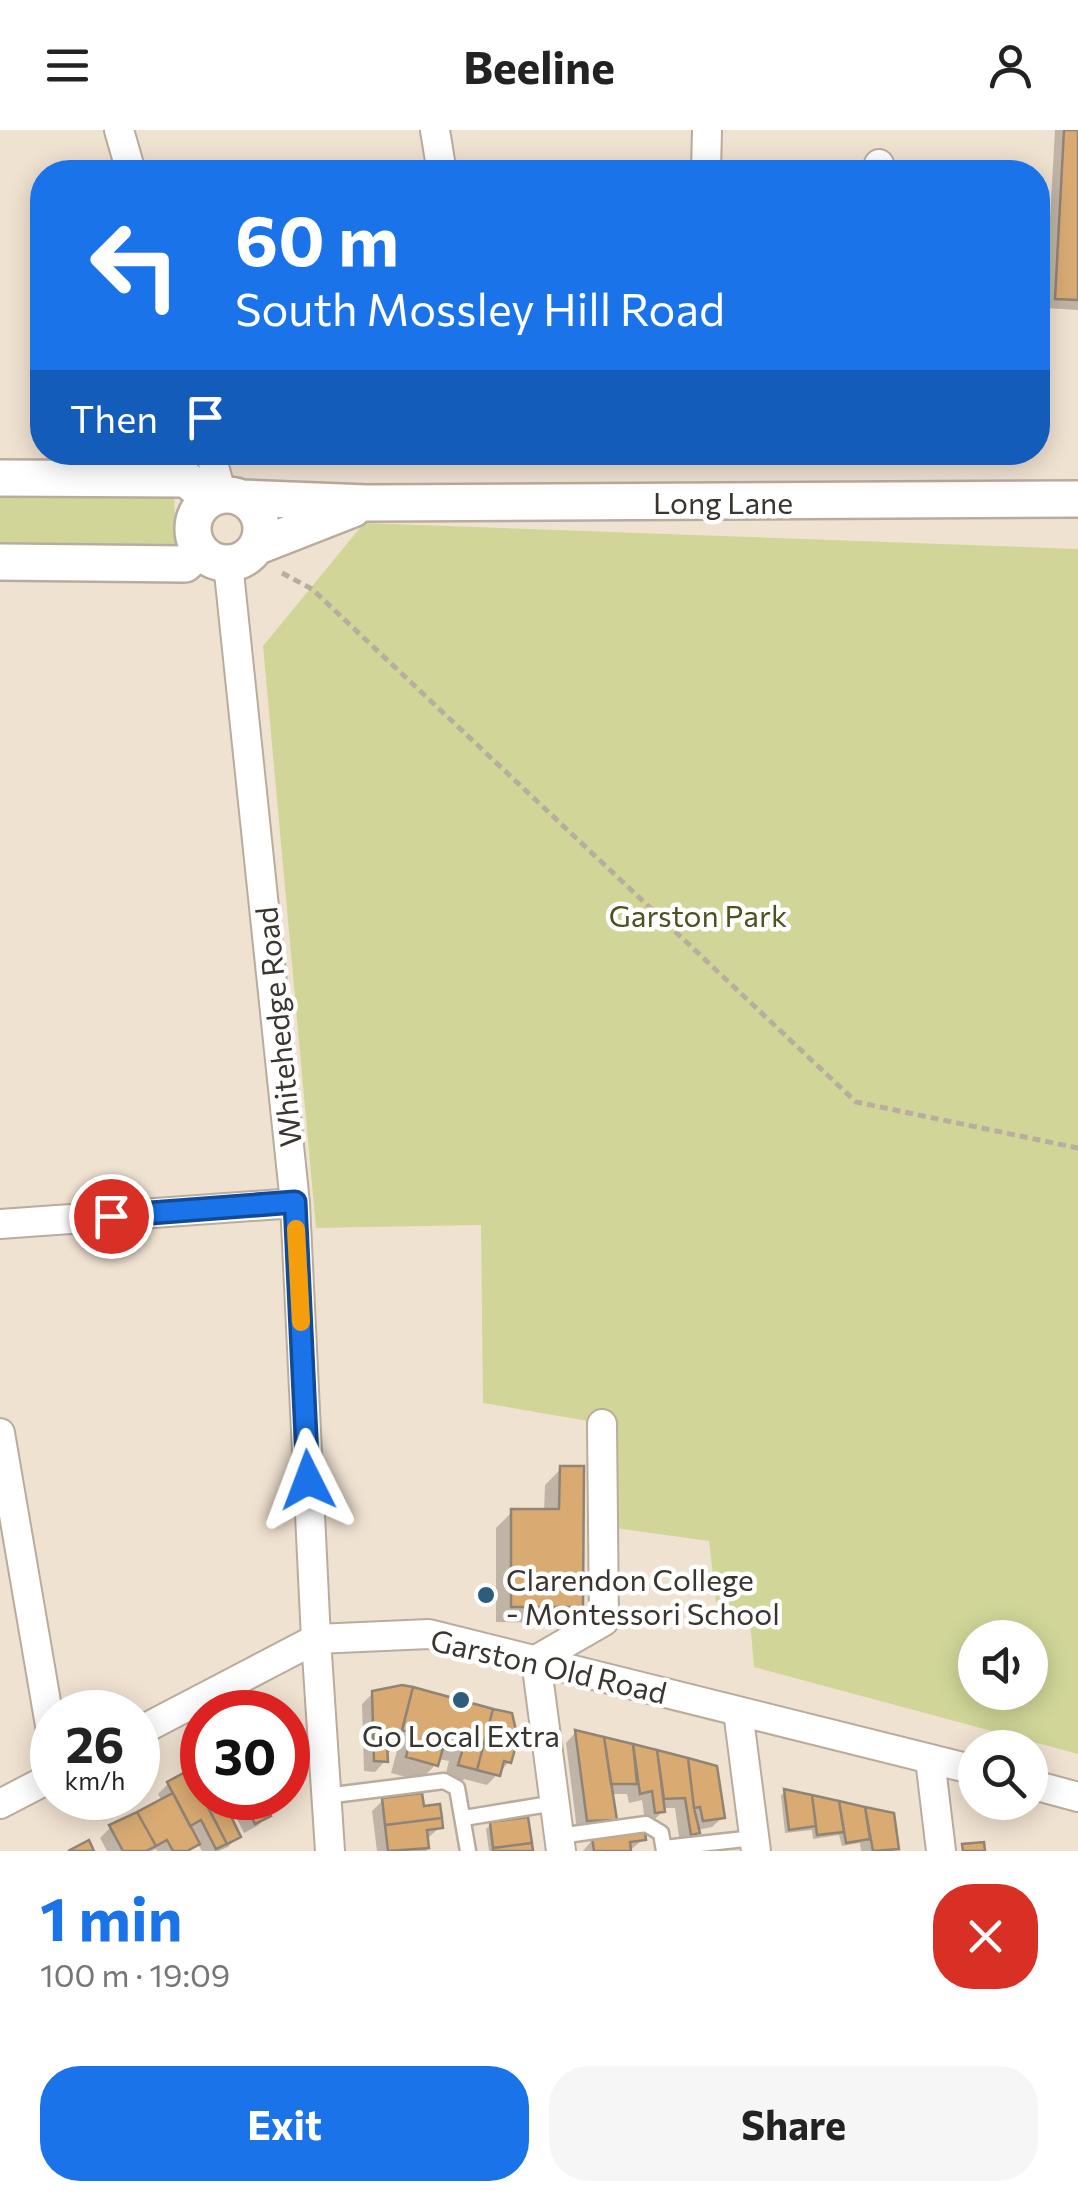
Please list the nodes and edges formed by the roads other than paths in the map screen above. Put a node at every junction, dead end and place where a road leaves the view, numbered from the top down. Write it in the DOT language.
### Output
graph roads {
  1 [pos="119,130"];
  2 [pos="435,130"];
  3 [pos="707,130"];
  4 [pos="128,160"];
  5 [pos="440,160"];
  6 [pos="706,160"];
  7 [pos="214,465"];
  8 [pos="0,478"];
  9 [pos="224,498"];
  10 [pos="1078,499"];
  11 [pos="368,503"];
  12 [pos="233,554"];
  13 [pos="0,562"];
  14 [pos="295,1202"];
  15 [pos="0,1224"];
  16 [pos="602,1424"];
  17 [pos="0,1433"];
  18 [pos="316,1640"];
  19 [pos="536,1660"];
  20 [pos="44,1690"];
  21 [pos="738,1711"];
  22 [pos="160,1721"];
  23 [pos="930,1758"];
  24 [pos="958,1765"];
  25 [pos="30,1788"];
  26 [pos="1048,1789"];
  27 [pos="326,1796"];
  28 [pos="1078,1797"];
  29 [pos="0,1804"];
  30 [pos="555,1804"];
  31 [pos="464,1818"];
  32 [pos="560,1844"];
  33 [pos="755,1844"];
  34 [pos="664,1850"];
  35 [pos="330,1851"];
  36 [pos="468,1851"];
  37 [pos="941,1851"];
  1 -- 4 [label="street"];
  2 -- 5 [label="street"];
  3 -- 6 [label="street"];
  7 -- 9 [label="street"];
  8 -- 9 [label="street"];
  9 -- 11 [label="street, Long Lane"];
  9 -- 12 [label="street"];
  9 -- 12 [label="street"];
  10 -- 11 [label="street, Long Lane"];
  11 -- 12 [label="street, Long Lane"];
  12 -- 13 [label="street, Long Lane"];
  12 -- 14 [label="street, Whitehedge Road"];
  14 -- 15 [label="street"];
  14 -- 18 [label="street, Whitehedge Road"];
  16 -- 19 [label="street"];
  17 -- 20 [label="street"];
  18 -- 19 [label="street, Garston Old Road"];
  18 -- 22 [label="street, Garston Old Road"];
  18 -- 27 [label="street, Whitehedge Road"];
  19 -- 21 [label="street, Garston Old Road"];
  19 -- 30 [label="street"];
  21 -- 23 [label="street, Garston Old Road"];
  21 -- 33 [label="street"];
  23 -- 24 [label="street, Garston Old Road"];
  23 -- 37 [label="street"];
  25 -- 29 [label="street"];
  26 -- 28 [label="street"];
  27 -- 31 [label="lane"];
  27 -- 35 [label="street, Whitehedge Road"];
  30 -- 31 [label="lane"];
  30 -- 32 [label="street"];
  31 -- 36 [label="lane"];
  32 -- 34 [label="lane"];
  33 -- 34 [label="lane"];
}
